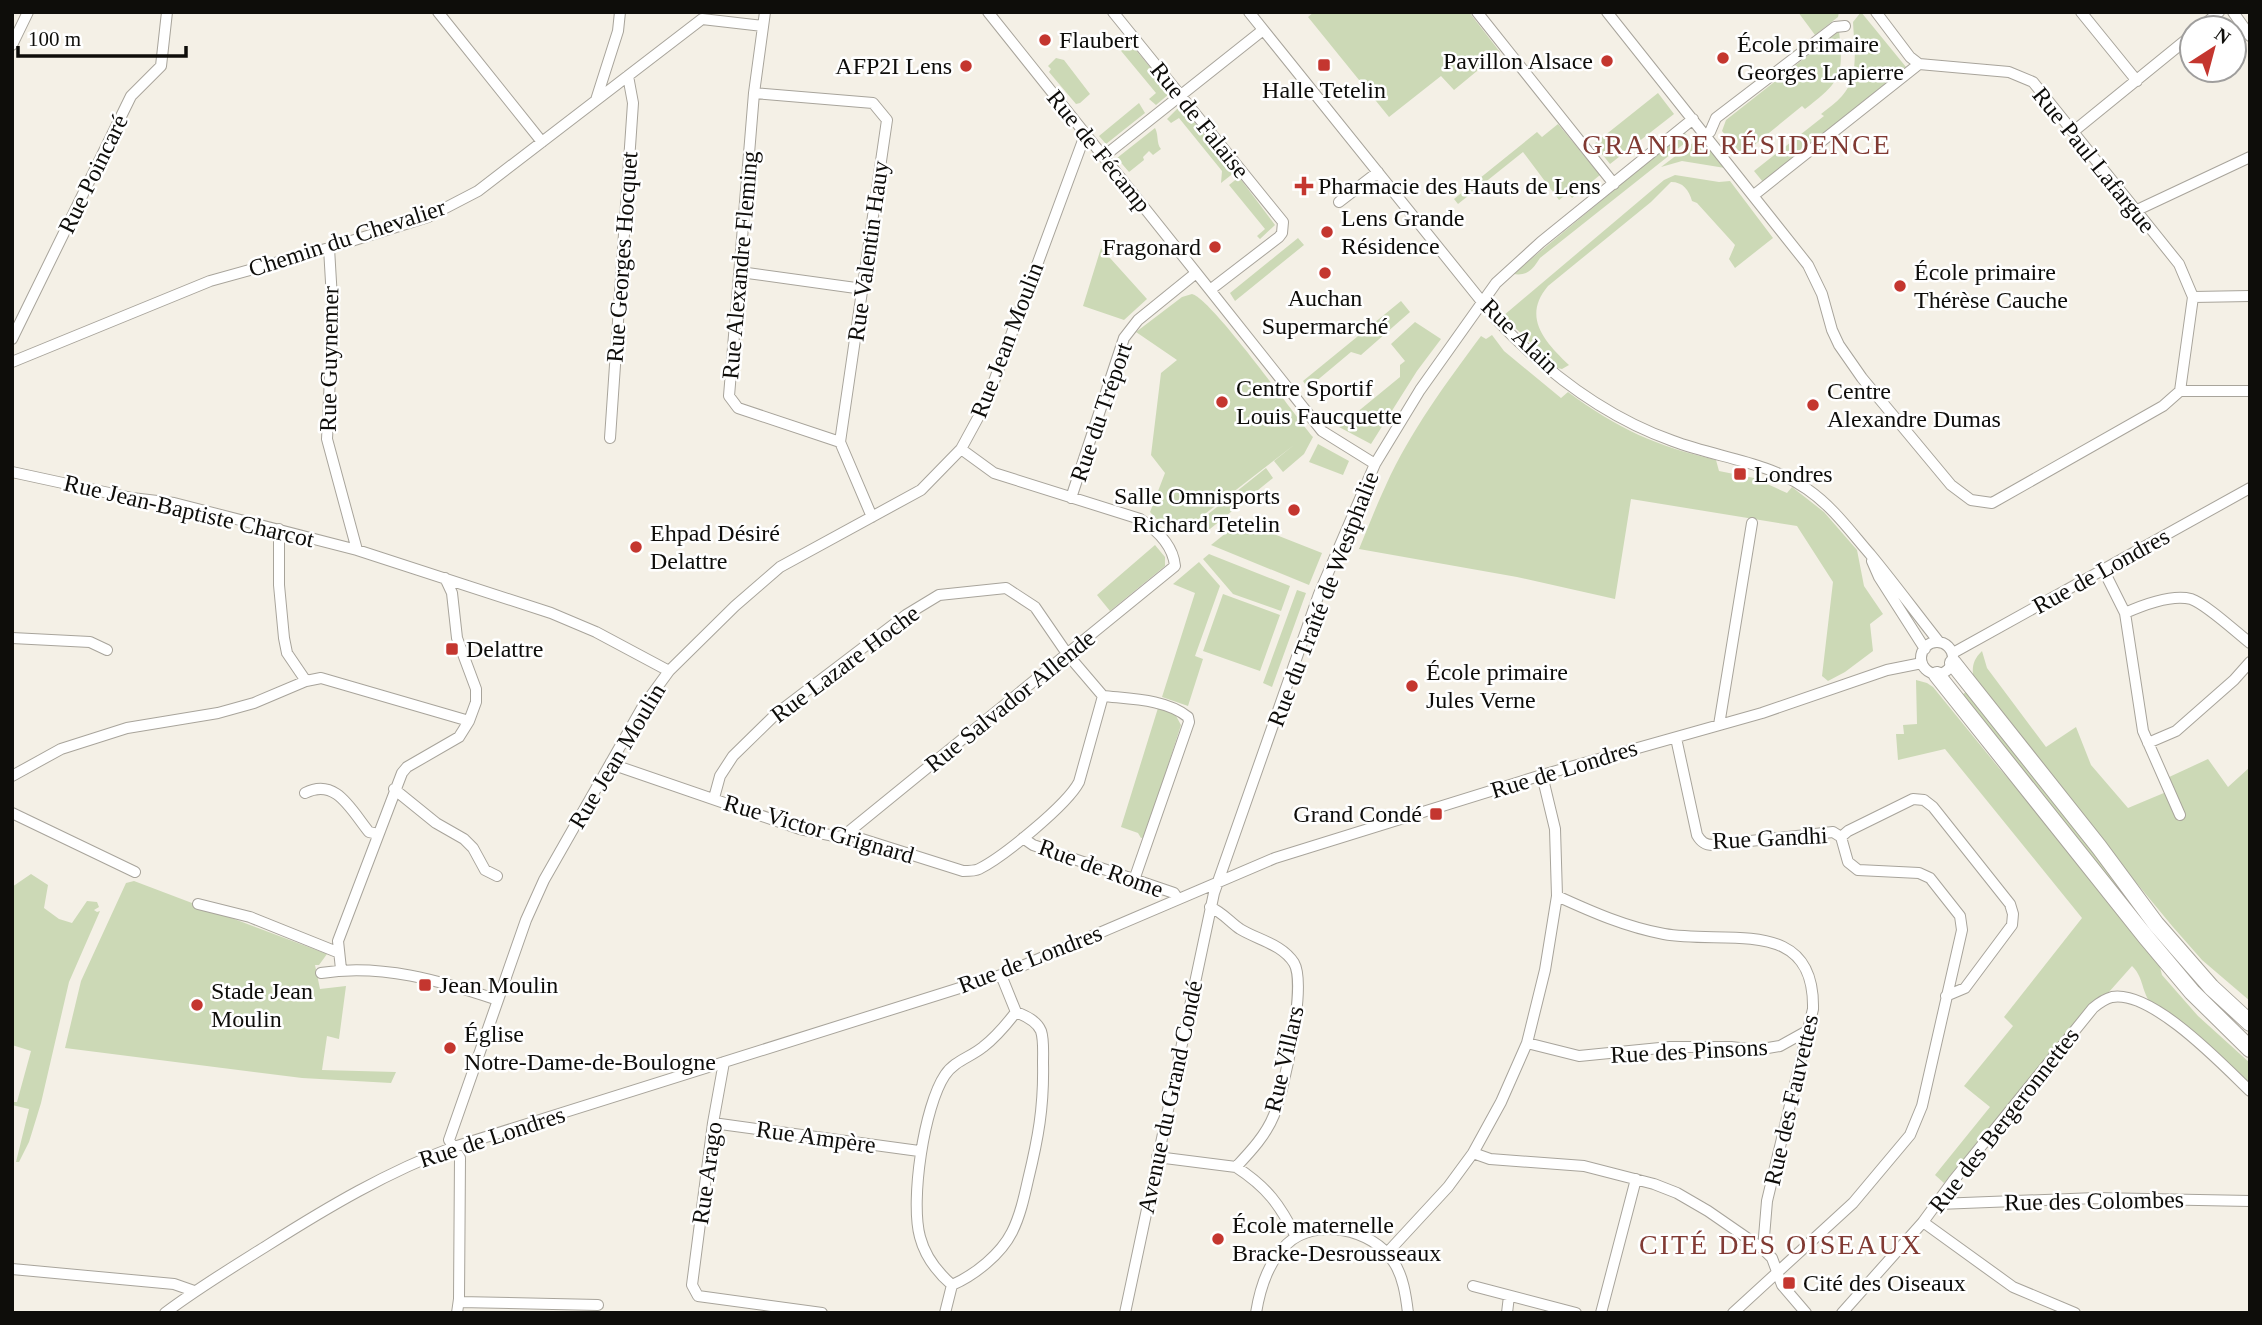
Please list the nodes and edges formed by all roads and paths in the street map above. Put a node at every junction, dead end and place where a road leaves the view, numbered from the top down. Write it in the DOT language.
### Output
graph roads {
  1 [pos="28,12"];
  2 [pos="167,12"];
  3 [pos="438,12"];
  4 [pos="620,12"];
  5 [pos="765,12"];
  6 [pos="988,12"];
  7 [pos="1113,12"];
  8 [pos="1249,12"];
  9 [pos="1477,12"];
  10 [pos="1607,12"];
  11 [pos="1876,12"];
  12 [pos="2081,12"];
  13 [pos="2233,12"];
  14 [pos="763,26"];
  15 [pos="1846,26"];
  16 [pos="1263,30"];
  17 [pos="2250,36"];
  18 [pos="12,45"];
  19 [pos="2178,47"];
  20 [pos="1919,64"];
  21 [pos="628,76"];
  22 [pos="2137,81"];
  23 [pos="754,93"];
  24 [pos="1181,95"];
  25 [pos="596,100"];
  26 [pos="1693,119"];
  27 [pos="2074,131"];
  28 [pos="1085,135"];
  29 [pos="1706,135"];
  30 [pos="542,142"];
  31 [pos="2250,156"];
  32 [pos="1102,157"];
  33 [pos="1378,172"];
  34 [pos="1614,184"];
  35 [pos="1754,195"];
  36 [pos="1339,202"];
  37 [pos="2135,211"];
  38 [pos="329,248"];
  39 [pos="740,272"];
  40 [pos="1196,272"];
  41 [pos="863,289"];
  42 [pos="1210,290"];
  43 [pos="2250,296"];
  44 [pos="2193,297"];
  45 [pos="1482,301"];
  46 [pos="12,339"];
  47 [pos="12,362"];
  48 [pos="2180,391"];
  49 [pos="2250,391"];
  50 [pos="610,438"];
  51 [pos="840,442"];
  52 [pos="961,449"];
  53 [pos="1375,464"];
  54 [pos="12,472"];
  55 [pos="2250,488"];
  56 [pos="1071,498"];
  57 [pos="872,517"];
  58 [pos="1752,523"];
  59 [pos="279,529"];
  60 [pos="357,550"];
  61 [pos="1870,555"];
  62 [pos="2103,569"];
  63 [pos="444,578"];
  64 [pos="2125,613"];
  65 [pos="12,638"];
  66 [pos="1939,642"];
  67 [pos="2250,643"];
  68 [pos="1925,649"];
  69 [pos="107,650"];
  70 [pos="1068,654"];
  71 [pos="1953,658"];
  72 [pos="2250,662"];
  73 [pos="1922,663"];
  74 [pos="669,671"];
  75 [pos="1937,675"];
  76 [pos="306,681"];
  77 [pos="1103,696"];
  78 [pos="469,721"];
  79 [pos="1719,726"];
  80 [pos="1676,738"];
  81 [pos="2148,743"];
  82 [pos="611,762"];
  83 [pos="1542,775"];
  84 [pos="12,776"];
  85 [pos="394,789"];
  86 [pos="304,793"];
  87 [pos="714,799"];
  88 [pos="12,813"];
  89 [pos="2180,815"];
  90 [pos="846,834"];
  91 [pos="377,835"];
  92 [pos="1841,837"];
  93 [pos="1023,838"];
  94 [pos="135,872"];
  95 [pos="497,876"];
  96 [pos="1135,880"];
  97 [pos="1218,882"];
  98 [pos="1557,896"];
  99 [pos="1178,899"];
  100 [pos="198,904"];
  101 [pos="1210,907"];
  102 [pos="337,952"];
  103 [pos="341,970"];
  104 [pos="321,973"];
  105 [pos="1001,975"];
  106 [pos="1946,996"];
  107 [pos="498,1000"];
  108 [pos="2227,1003"];
  109 [pos="1016,1012"];
  110 [pos="2250,1015"];
  111 [pos="2250,1023"];
  112 [pos="1807,1031"];
  113 [pos="1527,1043"];
  114 [pos="2250,1049"];
  115 [pos="723,1062"];
  116 [pos="2250,1091"];
  117 [pos="713,1123"];
  118 [pos="454,1147"];
  119 [pos="919,1151"];
  120 [pos="1473,1153"];
  121 [pos="1157,1157"];
  122 [pos="1236,1167"];
  123 [pos="1636,1179"];
  124 [pos="2250,1201"];
  125 [pos="1938,1204"];
  126 [pos="1923,1222"];
  127 [pos="1296,1237"];
  128 [pos="1763,1249"];
  129 [pos="1387,1252"];
  130 [pos="12,1269"];
  131 [pos="1778,1272"];
  132 [pos="952,1285"];
  133 [pos="1473,1286"];
  134 [pos="194,1291"];
  135 [pos="1509,1296"];
  136 [pos="598,1305"];
  137 [pos="458,1307"];
  138 [pos="164,1313"];
  139 [pos="822,1313"];
  140 [pos="945,1313"];
  141 [pos="1125,1313"];
  142 [pos="1256,1313"];
  143 [pos="1408,1313"];
  144 [pos="1507,1313"];
  145 [pos="1576,1313"];
  146 [pos="1601,1313"];
  147 [pos="1733,1313"];
  148 [pos="1806,1313"];
  149 [pos="1842,1313"];
  150 [pos="2074,1313"];
  1 -- 18 [label="street"];
  2 -- 46 [label="street, Rue Poincaré"];
  3 -- 30 [label="street"];
  4 -- 25 [label="street"];
  5 -- 14 [label="street, Rue Alexandre Fleming"];
  6 -- 28 [label="street, Rue de Fécamp"];
  7 -- 24 [label="street, Rue de Falaise"];
  8 -- 16 [label="street, Rue Alain"];
  9 -- 34 [label="street"];
  10 -- 26 [label="street"];
  11 -- 20 [label="street"];
  12 -- 22 [label="street"];
  13 -- 17 [label="street"];
  14 -- 21 [label="street, Chemin du Chevalier"];
  14 -- 23 [label="street, Rue Alexandre Fleming"];
  15 -- 29 [label="street"];
  16 -- 24 [label="street"];
  16 -- 33 [label="street, Rue Alain"];
  19 -- 22 [label="street"];
  20 -- 27 [label="street, Rue Paul Lafargue"];
  20 -- 35 [label="street"];
  21 -- 25 [label="street, Chemin du Chevalier"];
  21 -- 50 [label="street, Rue Georges Hocquet"];
  22 -- 27 [label="street"];
  23 -- 39 [label="street, Rue Alexandre Fleming"];
  23 -- 41 [label="street, Rue Valentin Hauy"];
  24 -- 32 [label="street"];
  24 -- 42 [label="street, Rue de Falaise"];
  25 -- 30 [label="street, Chemin du Chevalier"];
  26 -- 29 [label="street"];
  26 -- 34 [label="street"];
  27 -- 37 [label="street, Rue Paul Lafargue"];
  28 -- 32 [label="street, Rue de Fécamp"];
  28 -- 52 [label="street, Rue Jean Moulin"];
  29 -- 35 [label="street"];
  30 -- 38 [label="street, Chemin du Chevalier"];
  31 -- 37 [label="street"];
  32 -- 40 [label="street, Rue de Fécamp"];
  33 -- 36 [label="street"];
  33 -- 45 [label="street, Rue Alain"];
  34 -- 45 [label="street"];
  35 -- 48 [label="street"];
  37 -- 44 [label="street, Rue Paul Lafargue"];
  38 -- 47 [label="street, Chemin du Chevalier"];
  38 -- 60 [label="street, Rue Guynemer"];
  39 -- 41 [label="street"];
  39 -- 51 [label="street, Rue Alexandre Fleming"];
  40 -- 42 [label="street, Rue de Fécamp"];
  40 -- 56 [label="street, Rue du Tréport"];
  41 -- 51 [label="street, Rue Valentin Hauy"];
  42 -- 53 [label="street, Rue de Fécamp"];
  43 -- 44 [label="street"];
  44 -- 48 [label="street"];
  45 -- 53 [label="street, Rue du Traîté de Westphalie"];
  45 -- 61 [label="street, Rue Alain"];
  48 -- 49 [label="street"];
  51 -- 57 [label="street"];
  52 -- 56 [label="street"];
  52 -- 57 [label="street, Rue Jean Moulin"];
  53 -- 97 [label="street, Rue du Traîté de Westphalie"];
  54 -- 59 [label="street, Rue Jean-Baptiste Charcot"];
  55 -- 62 [label="street, Rue de Londres"];
  56 -- 70 [label="street, Rue Salvador Allende"];
  57 -- 74 [label="street, Rue Jean Moulin"];
  58 -- 79 [label="street"];
  59 -- 60 [label="street, Rue Jean-Baptiste Charcot"];
  59 -- 76 [label="street"];
  60 -- 63 [label="street, Rue Jean-Baptiste Charcot"];
  61 -- 66 [label="street, Rue Alain"];
  61 -- 68 [label="street, Rue Alain"];
  62 -- 64 [label="street"];
  62 -- 71 [label="street, Rue de Londres"];
  63 -- 74 [label="street, Rue Jean-Baptiste Charcot"];
  63 -- 78 [label="street"];
  64 -- 67 [label="street"];
  64 -- 81 [label="street"];
  65 -- 69 [label="street"];
  66 -- 68 [label="street"];
  66 -- 71 [label="street"];
  68 -- 73 [label="street"];
  70 -- 77 [label="street, Rue Lazare Hoche"];
  70 -- 87 [label="street, Rue Lazare Hoche"];
  70 -- 90 [label="street, Rue Salvador Allende"];
  71 -- 75 [label="street"];
  71 -- 108 [label="highway"];
  72 -- 81 [label="street"];
  73 -- 75 [label="street"];
  73 -- 79 [label="street, Rue de Londres"];
  74 -- 82 [label="street, Rue Jean Moulin"];
  75 -- 114 [label="highway"];
  76 -- 78 [label="street"];
  76 -- 84 [label="street"];
  77 -- 93 [label="street, Rue Victor Grignard"];
  77 -- 96 [label="street"];
  78 -- 85 [label="street"];
  79 -- 80 [label="street, Rue de Londres"];
  80 -- 83 [label="street, Rue de Londres"];
  80 -- 92 [label="street, Rue Gandhi"];
  81 -- 89 [label="street"];
  82 -- 87 [label="street, Rue Victor Grignard"];
  82 -- 107 [label="street, Rue Jean Moulin"];
  83 -- 97 [label="street, Rue de Londres"];
  83 -- 98 [label="street"];
  85 -- 91 [label="street"];
  85 -- 95 [label="street"];
  86 -- 91 [label="street"];
  87 -- 90 [label="street, Rue Victor Grignard"];
  88 -- 94 [label="street"];
  90 -- 93 [label="street, Rue Victor Grignard"];
  91 -- 102 [label="street"];
  92 -- 106 [label="street, Rue Gandhi"];
  92 -- 106 [label="street"];
  93 -- 96 [label="street, Rue de Rome"];
  96 -- 99 [label="street, Rue de Rome"];
  97 -- 99 [label="street, Rue de Londres"];
  97 -- 101 [label="street, Avenue du Grand Condé"];
  98 -- 112 [label="street, Rue des Fauvettes"];
  98 -- 113 [label="street"];
  99 -- 105 [label="street, Rue de Londres"];
  100 -- 102 [label="street"];
  101 -- 121 [label="street, Avenue du Grand Condé"];
  101 -- 122 [label="street, Rue Villars"];
  102 -- 103 [label="street"];
  103 -- 104 [label="street"];
  103 -- 107 [label="street"];
  105 -- 109 [label="street"];
  105 -- 115 [label="street, Rue de Londres"];
  106 -- 131 [label="street, Rue Gandhi"];
  107 -- 118 [label="street, Rue Jean Moulin"];
  108 -- 110 [label="highway"];
  108 -- 111 [label="highway"];
  109 -- 119 [label="street"];
  109 -- 132 [label="street"];
  112 -- 113 [label="street, Rue des Pinsons"];
  112 -- 128 [label="street, Rue des Fauvettes"];
  113 -- 120 [label="street"];
  115 -- 117 [label="street, Rue Arago"];
  115 -- 118 [label="street, Rue de Londres"];
  116 -- 125 [label="street, Rue des Bergeronnettes"];
  117 -- 119 [label="street, Rue Ampère"];
  117 -- 139 [label="street, Rue Arago"];
  118 -- 134 [label="street, Rue de Londres"];
  118 -- 137 [label="street"];
  119 -- 132 [label="street"];
  120 -- 123 [label="street"];
  120 -- 129 [label="street"];
  121 -- 122 [label="street"];
  121 -- 141 [label="street, Avenue du Grand Condé"];
  122 -- 127 [label="street"];
  123 -- 128 [label="street"];
  123 -- 146 [label="street"];
  124 -- 125 [label="street, Rue des Colombes"];
  125 -- 126 [label="street, Rue des Bergeronnettes"];
  126 -- 149 [label="street, Rue des Bergeronnettes"];
  126 -- 150 [label="street"];
  127 -- 129 [label="street"];
  127 -- 142 [label="street"];
  128 -- 131 [label="street"];
  129 -- 143 [label="street"];
  130 -- 134 [label="street"];
  131 -- 147 [label="street, Rue Gandhi"];
  131 -- 148 [label="street"];
  132 -- 140 [label="street"];
  133 -- 135 [label="street"];
  134 -- 138 [label="street, Rue de Londres"];
  135 -- 144 [label="street"];
  135 -- 145 [label="street"];
  136 -- 137 [label="street"];
}
